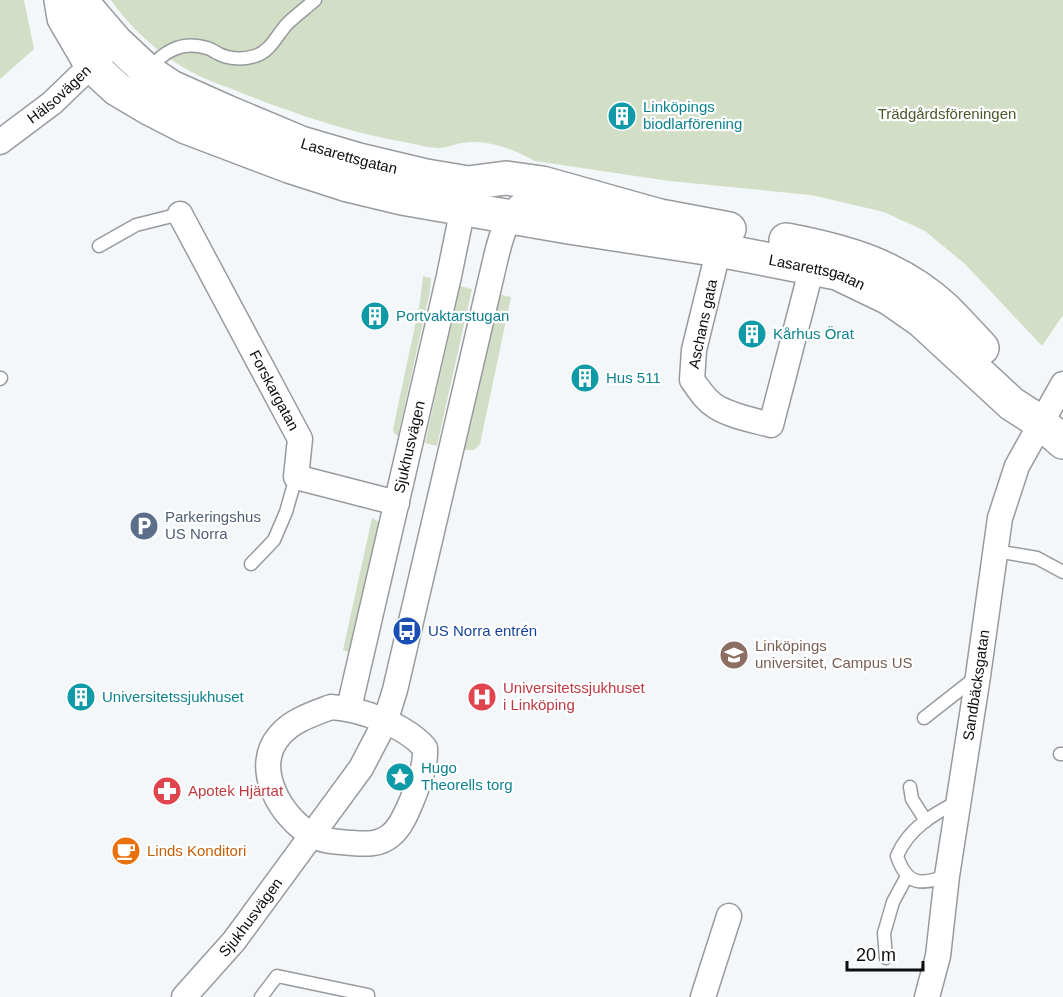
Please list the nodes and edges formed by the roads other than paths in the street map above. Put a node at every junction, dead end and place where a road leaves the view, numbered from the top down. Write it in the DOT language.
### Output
graph roads {
  1 [pos="61,0"];
  2 [pos="80,0"];
  3 [pos="311,3"];
  4 [pos="116,42"];
  5 [pos="92,66"];
  6 [pos="147,71"];
  7 [pos="0,142"];
  8 [pos="465,196"];
  9 [pos="180,214"];
  10 [pos="660,216"];
  11 [pos="511,218"];
  12 [pos="722,239"];
  13 [pos="99,246"];
  14 [pos="812,267"];
  15 [pos="1063,384"];
  16 [pos="1052,432"];
  17 [pos="296,477"];
  18 [pos="397,503"];
  19 [pos="996,551"];
  20 [pos="251,564"];
  21 [pos="1063,572"];
  22 [pos="978,676"];
  23 [pos="349,708"];
  24 [pos="924,718"];
  25 [pos="385,722"];
  26 [pos="910,787"];
  27 [pos="959,801"];
  28 [pos="926,820"];
  29 [pos="312,835"];
  30 [pos="907,876"];
  31 [pos="947,876"];
  32 [pos="729,916"];
  33 [pos="886,958"];
  34 [pos="184,997"];
  35 [pos="261,997"];
  36 [pos="368,997"];
  37 [pos="703,997"];
  38 [pos="927,997"];
  1 -- 5 [label="main road, Lasarettsgatan"];
  2 -- 4 [label="main road, Lasarettsgatan"];
  3 -- 6 [label="lane"];
  4 -- 5 [label="street, Hälsovägen"];
  4 -- 6 [label="main road, Lasarettsgatan"];
  5 -- 7 [label="street, Hälsovägen"];
  5 -- 8 [label="main road, Lasarettsgatan"];
  6 -- 8 [label="main road, Lasarettsgatan"];
  8 -- 10 [label="main road, Lasarettsgatan"];
  8 -- 11 [label="main road, Lasarettsgatan"];
  8 -- 18 [label="street, Sjukhusvägen"];
  9 -- 13 [label="lane"];
  9 -- 17 [label="street, Forskargatan"];
  10 -- 11 [label="street, Lasarettsgatan"];
  10 -- 12 [label="main road, Lasarettsgatan"];
  11 -- 12 [label="main road, Lasarettsgatan"];
  11 -- 25 [label="street, Sjukhusvägen"];
  12 -- 14 [label="main road, Lasarettsgatan"];
  12 -- 14 [label="street, Aschans gata"];
  12 -- 16 [label="main road, Lasarettsgatan"];
  14 -- 16 [label="main road, Lasarettsgatan"];
  15 -- 16 [label="street, Sandbäcksgatan"];
  16 -- 19 [label="street, Sandbäcksgatan"];
  17 -- 18 [label="street"];
  17 -- 20 [label="lane"];
  18 -- 23 [label="street, Sjukhusvägen"];
  19 -- 21 [label="lane"];
  19 -- 22 [label="street, Sandbäcksgatan"];
  22 -- 24 [label="lane"];
  22 -- 27 [label="street, Sandbäcksgatan"];
  23 -- 25 [label="street"];
  23 -- 29 [label="street"];
  25 -- 29 [label="street, Sjukhusvägen"];
  25 -- 29 [label="street"];
  26 -- 28 [label="lane"];
  27 -- 28 [label="lane"];
  27 -- 31 [label="street, Sandbäcksgatan"];
  28 -- 30 [label="lane"];
  29 -- 34 [label="street, Sjukhusvägen"];
  30 -- 31 [label="lane"];
  30 -- 33 [label="lane"];
  31 -- 38 [label="street, Sandbäcksgatan"];
  32 -- 37 [label="street"];
  35 -- 36 [label="lane"];
}
